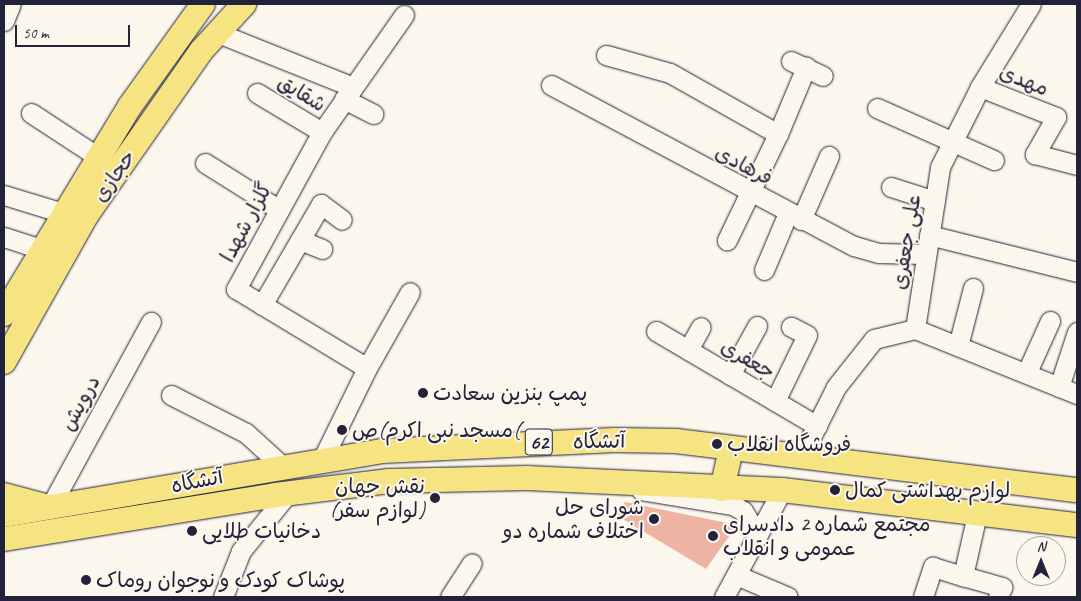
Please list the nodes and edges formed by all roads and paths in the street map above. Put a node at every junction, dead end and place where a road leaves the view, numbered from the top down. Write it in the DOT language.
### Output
graph roads {
  1 [pos="11,4"];
  2 [pos="203,4"];
  3 [pos="244,4"];
  4 [pos="1031,4"];
  5 [pos="404,15"];
  6 [pos="4,22"];
  7 [pos="218,33"];
  8 [pos="606,55"];
  9 [pos="807,68"];
  10 [pos="550,85"];
  11 [pos="980,87"];
  12 [pos="258,93"];
  13 [pos="349,93"];
  14 [pos="877,108"];
  15 [pos="31,113"];
  16 [pos="373,114"];
  17 [pos="322,132"];
  18 [pos="778,134"];
  19 [pos="951,144"];
  20 [pos="829,156"];
  21 [pos="98,157"];
  22 [pos="994,160"];
  23 [pos="205,163"];
  24 [pos="1077,165"];
  25 [pos="891,187"];
  26 [pos="750,194"];
  27 [pos="4,195"];
  28 [pos="935,201"];
  29 [pos="278,209"];
  30 [pos="63,213"];
  31 [pos="795,216"];
  32 [pos="342,220"];
  33 [pos="929,235"];
  34 [pos="4,237"];
  35 [pos="300,240"];
  36 [pos="727,240"];
  37 [pos="42,249"];
  38 [pos="322,249"];
  39 [pos="926,254"];
  40 [pos="764,270"];
  41 [pos="1077,272"];
  42 [pos="973,288"];
  43 [pos="410,292"];
  44 [pos="262,304"];
  45 [pos="4,314"];
  46 [pos="1050,321"];
  47 [pos="151,322"];
  48 [pos="757,326"];
  49 [pos="701,327"];
  50 [pos="792,327"];
  51 [pos="915,329"];
  52 [pos="11,331"];
  53 [pos="656,331"];
  54 [pos="1077,332"];
  55 [pos="958,346"];
  56 [pos="688,350"];
  57 [pos="4,362"];
  58 [pos="367,368"];
  59 [pos="1027,372"];
  60 [pos="730,375"];
  61 [pos="1059,387"];
  62 [pos="1077,394"];
  63 [pos="170,395"];
  64 [pos="775,401"];
  65 [pos="817,426"];
  66 [pos="730,449"];
  67 [pos="801,457"];
  68 [pos="322,460"];
  69 [pos="282,466"];
  70 [pos="610,480"];
  71 [pos="722,489"];
  72 [pos="782,490"];
  73 [pos="1077,490"];
  74 [pos="288,493"];
  75 [pos="4,495"];
  76 [pos="50,507"];
  77 [pos="977,514"];
  78 [pos="4,515"];
  79 [pos="1077,525"];
  80 [pos="758,535"];
  81 [pos="4,540"];
  82 [pos="472,563"];
  83 [pos="736,575"];
  84 [pos="963,576"];
  85 [pos="223,597"];
  86 [pos="450,597"];
  87 [pos="724,597"];
  88 [pos="788,597"];
  89 [pos="923,597"];
  90 [pos="998,597"];
  1 -- 6 [label="street"];
  2 -- 21 [label="main road, حجازی"];
  3 -- 7 [label="main road, حجازی"];
  4 -- 11 [label="street, علی جعفری"];
  5 -- 13 [label="street, گلزار شهدا"];
  7 -- 13 [label="street"];
  7 -- 52 [label="main road, حجازی"];
  8 -- 18 [label="street"];
  9 -- 18 [label="street"];
  10 -- 26 [label="street, فرهادی"];
  11 -- 19 [label="street, علی جعفری"];
  11 -- 24 [label="street, مهدی"];
  12 -- 17 [label="street, شقایق"];
  13 -- 16 [label="street"];
  13 -- 17 [label="street, گلزار شهدا"];
  14 -- 19 [label="street"];
  15 -- 21 [label="street"];
  17 -- 29 [label="street, گلزار شهدا"];
  18 -- 26 [label="street"];
  19 -- 22 [label="street"];
  19 -- 28 [label="street, علی جعفری"];
  20 -- 31 [label="street"];
  21 -- 30 [label="main road, حجازی"];
  23 -- 29 [label="street"];
  25 -- 28 [label="street"];
  26 -- 31 [label="street, فرهادی"];
  26 -- 36 [label="street"];
  27 -- 30 [label="street"];
  28 -- 33 [label="street, علی جعفری"];
  29 -- 44 [label="street, گلزار شهدا"];
  30 -- 37 [label="main road, حجازی"];
  31 -- 39 [label="street, فرهادی"];
  31 -- 40 [label="street"];
  32 -- 35 [label="street"];
  33 -- 39 [label="street, علی جعفری"];
  33 -- 41 [label="street"];
  34 -- 37 [label="street"];
  35 -- 38 [label="street"];
  35 -- 44 [label="street"];
  37 -- 45 [label="main road, حجازی"];
  39 -- 51 [label="street, علی جعفری"];
  42 -- 55 [label="street"];
  43 -- 58 [label="street"];
  44 -- 58 [label="street, گلزار شهدا"];
  46 -- 59 [label="street"];
  47 -- 76 [label="street, درویش"];
  48 -- 60 [label="street"];
  49 -- 56 [label="street"];
  50 -- 64 [label="street"];
  51 -- 55 [label="street"];
  51 -- 65 [label="street"];
  52 -- 57 [label="main road, حجازی"];
  53 -- 56 [label="street, جعفری"];
  54 -- 61 [label="street"];
  55 -- 59 [label="street"];
  56 -- 60 [label="street, جعفری"];
  58 -- 68 [label="street"];
  59 -- 61 [label="street"];
  60 -- 64 [label="street, جعفری"];
  61 -- 62 [label="street"];
  63 -- 69 [label="street"];
  64 -- 65 [label="street, جعفری"];
  65 -- 67 [label="street"];
  66 -- 67 [label="main road, آتشگاه / 62"];
  66 -- 68 [label="main road, آتشگاه / 62"];
  66 -- 71 [label="main road"];
  67 -- 73 [label="main road, آتشگاه / 62"];
  68 -- 69 [label="main road, آتشگاه / 62"];
  69 -- 76 [label="main road, آتشگاه / 62"];
  70 -- 71 [label="main road, آتشگاه / 62"];
  70 -- 74 [label="main road, آتشگاه / 62"];
  70 -- 80 [label="street"];
  71 -- 72 [label="main road, آتشگاه / 62"];
  72 -- 77 [label="main road, آتشگاه / 62"];
  72 -- 80 [label="street"];
  74 -- 81 [label="main road, آتشگاه / 62"];
  74 -- 85 [label="street"];
  75 -- 76 [label="main road"];
  76 -- 78 [label="main road, آتشگاه / 62"];
  77 -- 79 [label="main road, آتشگاه / 62"];
  77 -- 84 [label="street"];
  80 -- 83 [label="street"];
  82 -- 86 [label="street"];
  83 -- 87 [label="street"];
  83 -- 88 [label="street"];
  84 -- 89 [label="street"];
  84 -- 90 [label="street"];
}
